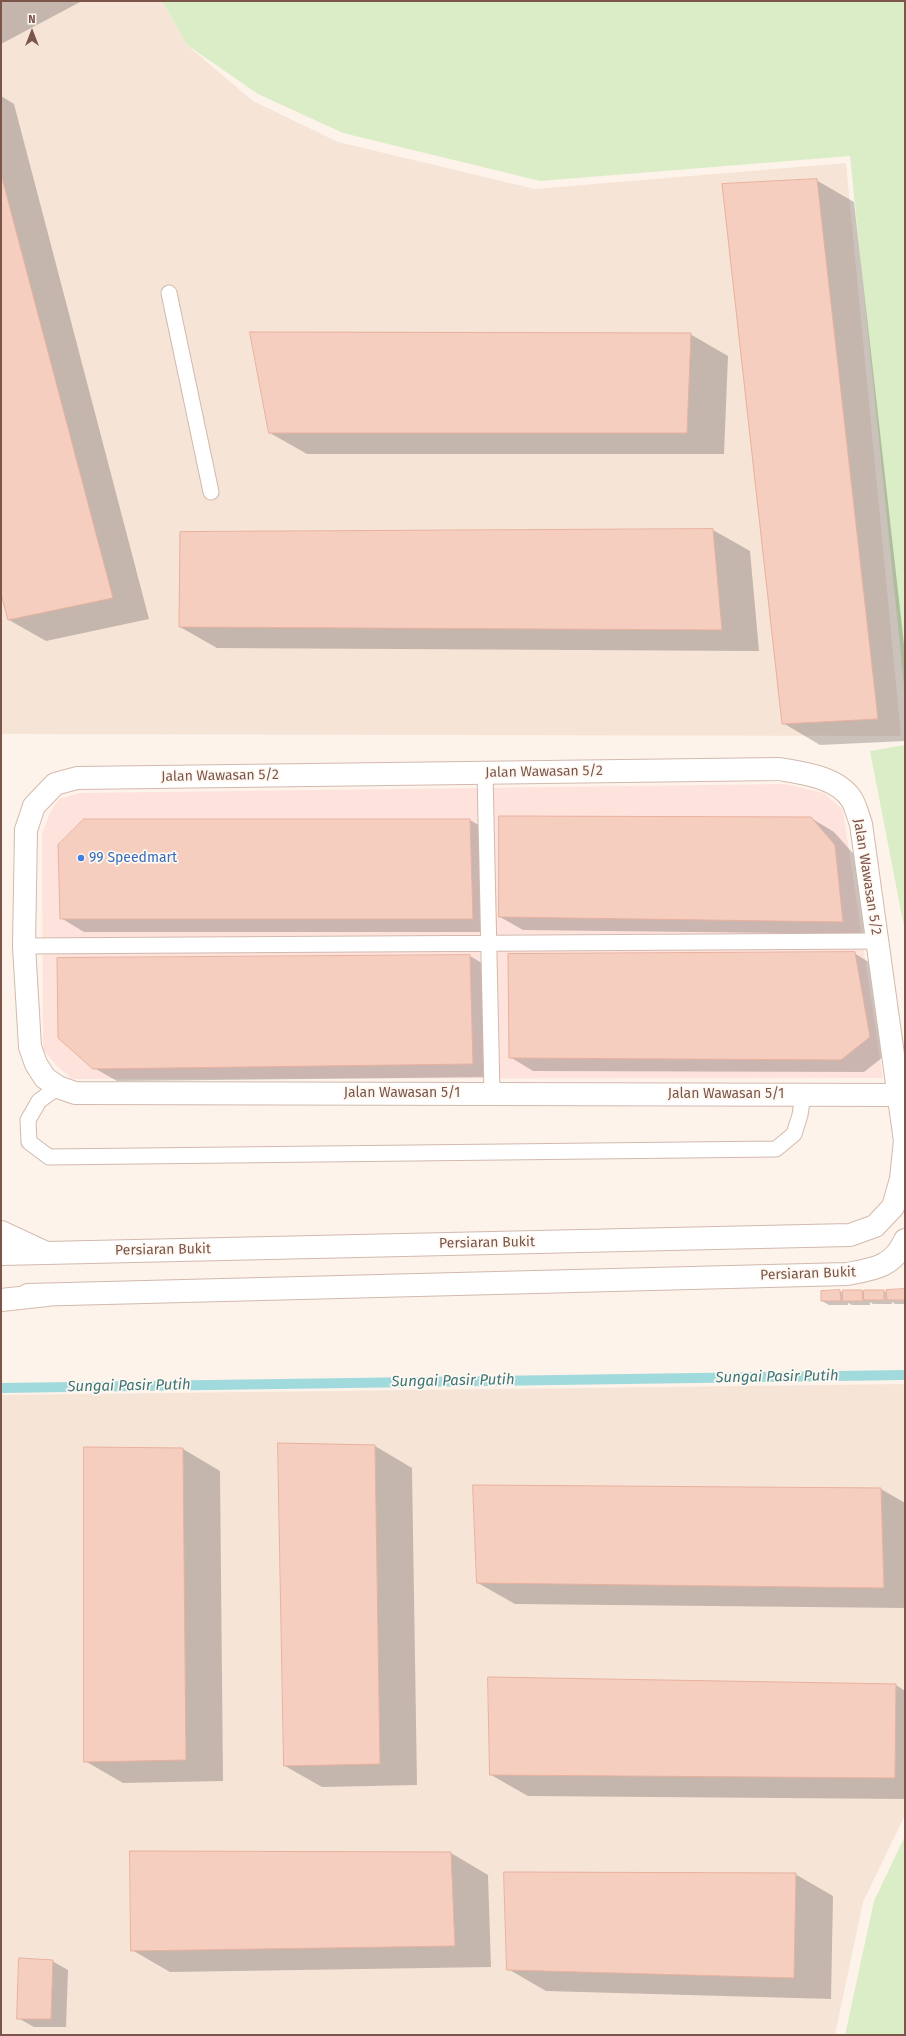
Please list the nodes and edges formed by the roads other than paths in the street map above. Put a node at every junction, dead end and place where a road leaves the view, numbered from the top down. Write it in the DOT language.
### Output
graph roads {
  1 [pos="170,293"];
  2 [pos="211,492"];
  3 [pos="485,773"];
  4 [pos="877,941"];
  5 [pos="490,944"];
  6 [pos="24,946"];
  7 [pos="58,1087"];
  8 [pos="492,1093"];
  9 [pos="803,1094"];
  10 [pos="898,1095"];
  11 [pos="905,1141"];
  12 [pos="1,1232"];
  13 [pos="905,1240"];
  14 [pos="44,1252"];
  15 [pos="1,1254"];
  16 [pos="47,1295"];
  17 [pos="1,1296"];
  18 [pos="1,1300"];
  1 -- 2 [label="lane"];
  3 -- 4 [label="street, Jalan Wawasan 5/2"];
  3 -- 5 [label="lane"];
  3 -- 6 [label="street, Jalan Wawasan 5/2"];
  4 -- 5 [label="lane"];
  4 -- 10 [label="street, Jalan Wawasan 5/2"];
  5 -- 6 [label="lane"];
  5 -- 8 [label="lane"];
  6 -- 7 [label="street, Jalan Wawasan 5/1"];
  7 -- 8 [label="street, Jalan Wawasan 5/1"];
  7 -- 9 [label="lane"];
  8 -- 9 [label="street, Jalan Wawasan 5/1"];
  9 -- 10 [label="street, Jalan Wawasan 5/1"];
  10 -- 11 [label="street, Jalan Wawasan 5/2"];
  11 -- 14 [label="street, Persiaran Bukit"];
  12 -- 14 [label="street"];
  13 -- 16 [label="street, Persiaran Bukit"];
  14 -- 15 [label="street, Persiaran Bukit"];
  16 -- 17 [label="street, Persiaran Bukit"];
  16 -- 18 [label="street"];
}
